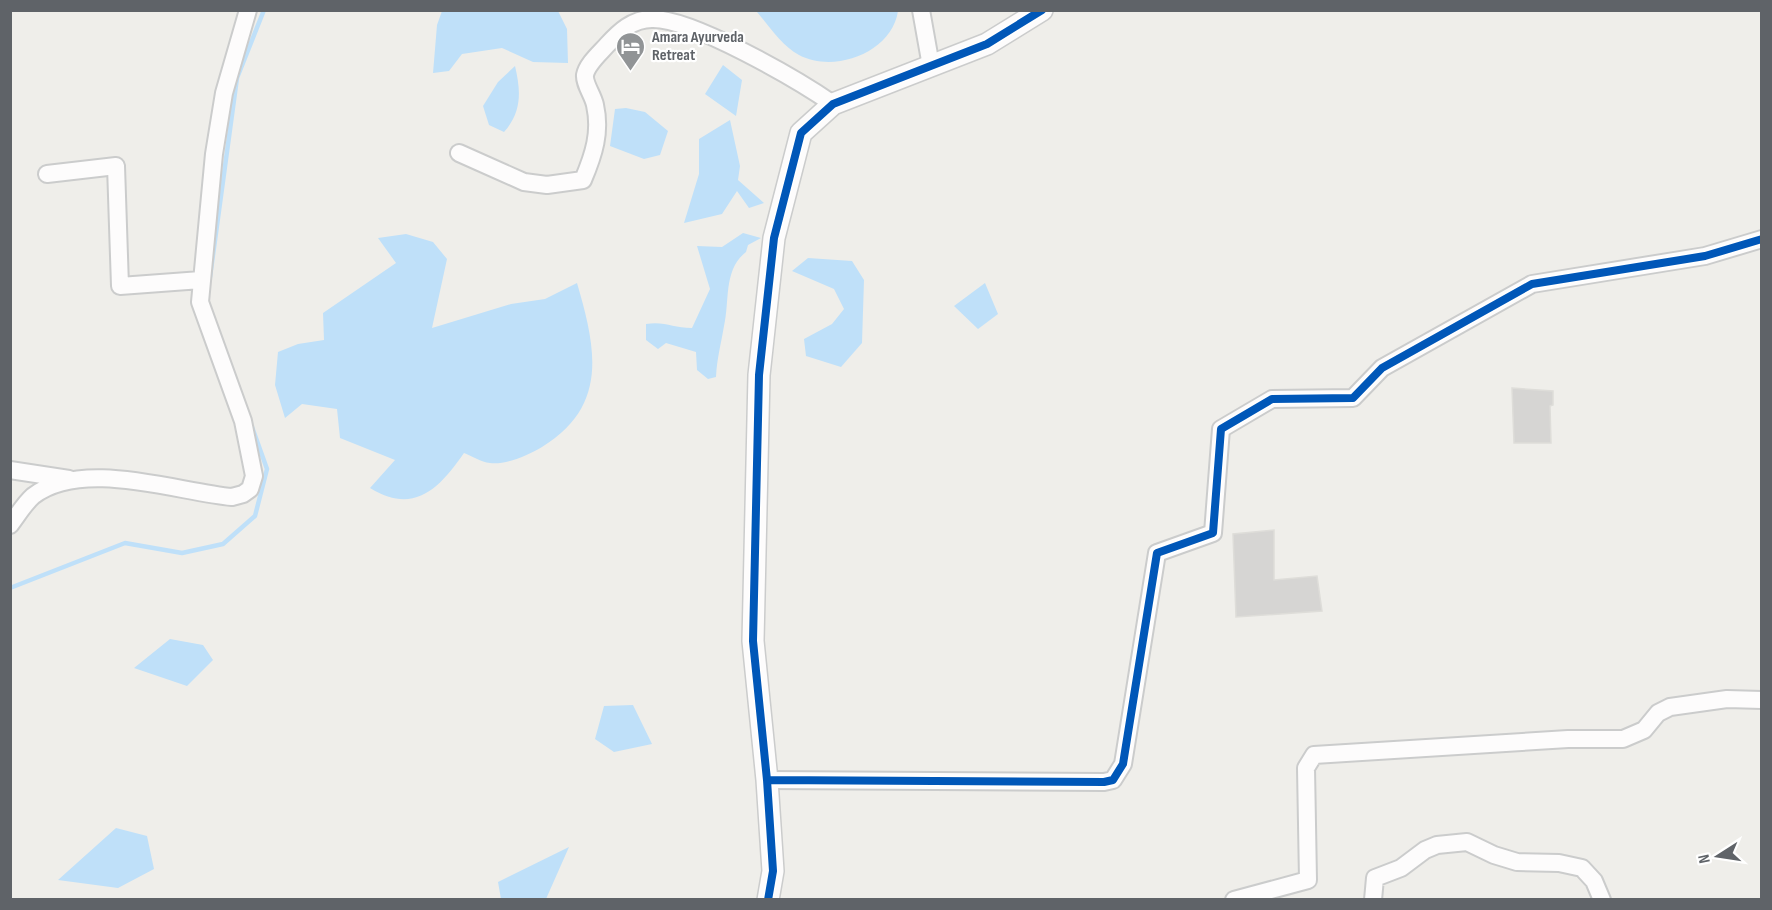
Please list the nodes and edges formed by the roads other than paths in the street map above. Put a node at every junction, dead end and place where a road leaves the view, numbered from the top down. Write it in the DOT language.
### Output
graph roads {
  1 [pos="248,10"];
  2 [pos="921,10"];
  3 [pos="1042,10"];
  4 [pos="931,66"];
  5 [pos="833,104"];
  6 [pos="459,153"];
  7 [pos="47,174"];
  8 [pos="1761,239"];
  9 [pos="201,280"];
  10 [pos="10,470"];
  11 [pos="80,481"];
  12 [pos="10,525"];
  13 [pos="1761,700"];
  14 [pos="767,780"];
  15 [pos="768,900"];
  16 [pos="1234,900"];
  17 [pos="1373,900"];
  18 [pos="1602,900"];
  1 -- 9 [label="street"];
  2 -- 4 [label="street"];
  3 -- 4 [label="street"];
  4 -- 5 [label="street"];
  5 -- 6 [label="street"];
  5 -- 14 [label="street"];
  7 -- 9 [label="street"];
  8 -- 14 [label="street"];
  9 -- 11 [label="street"];
  10 -- 11 [label="street"];
  11 -- 12 [label="street"];
  13 -- 16 [label="street"];
  14 -- 15 [label="street"];
  17 -- 18 [label="street"];
}
